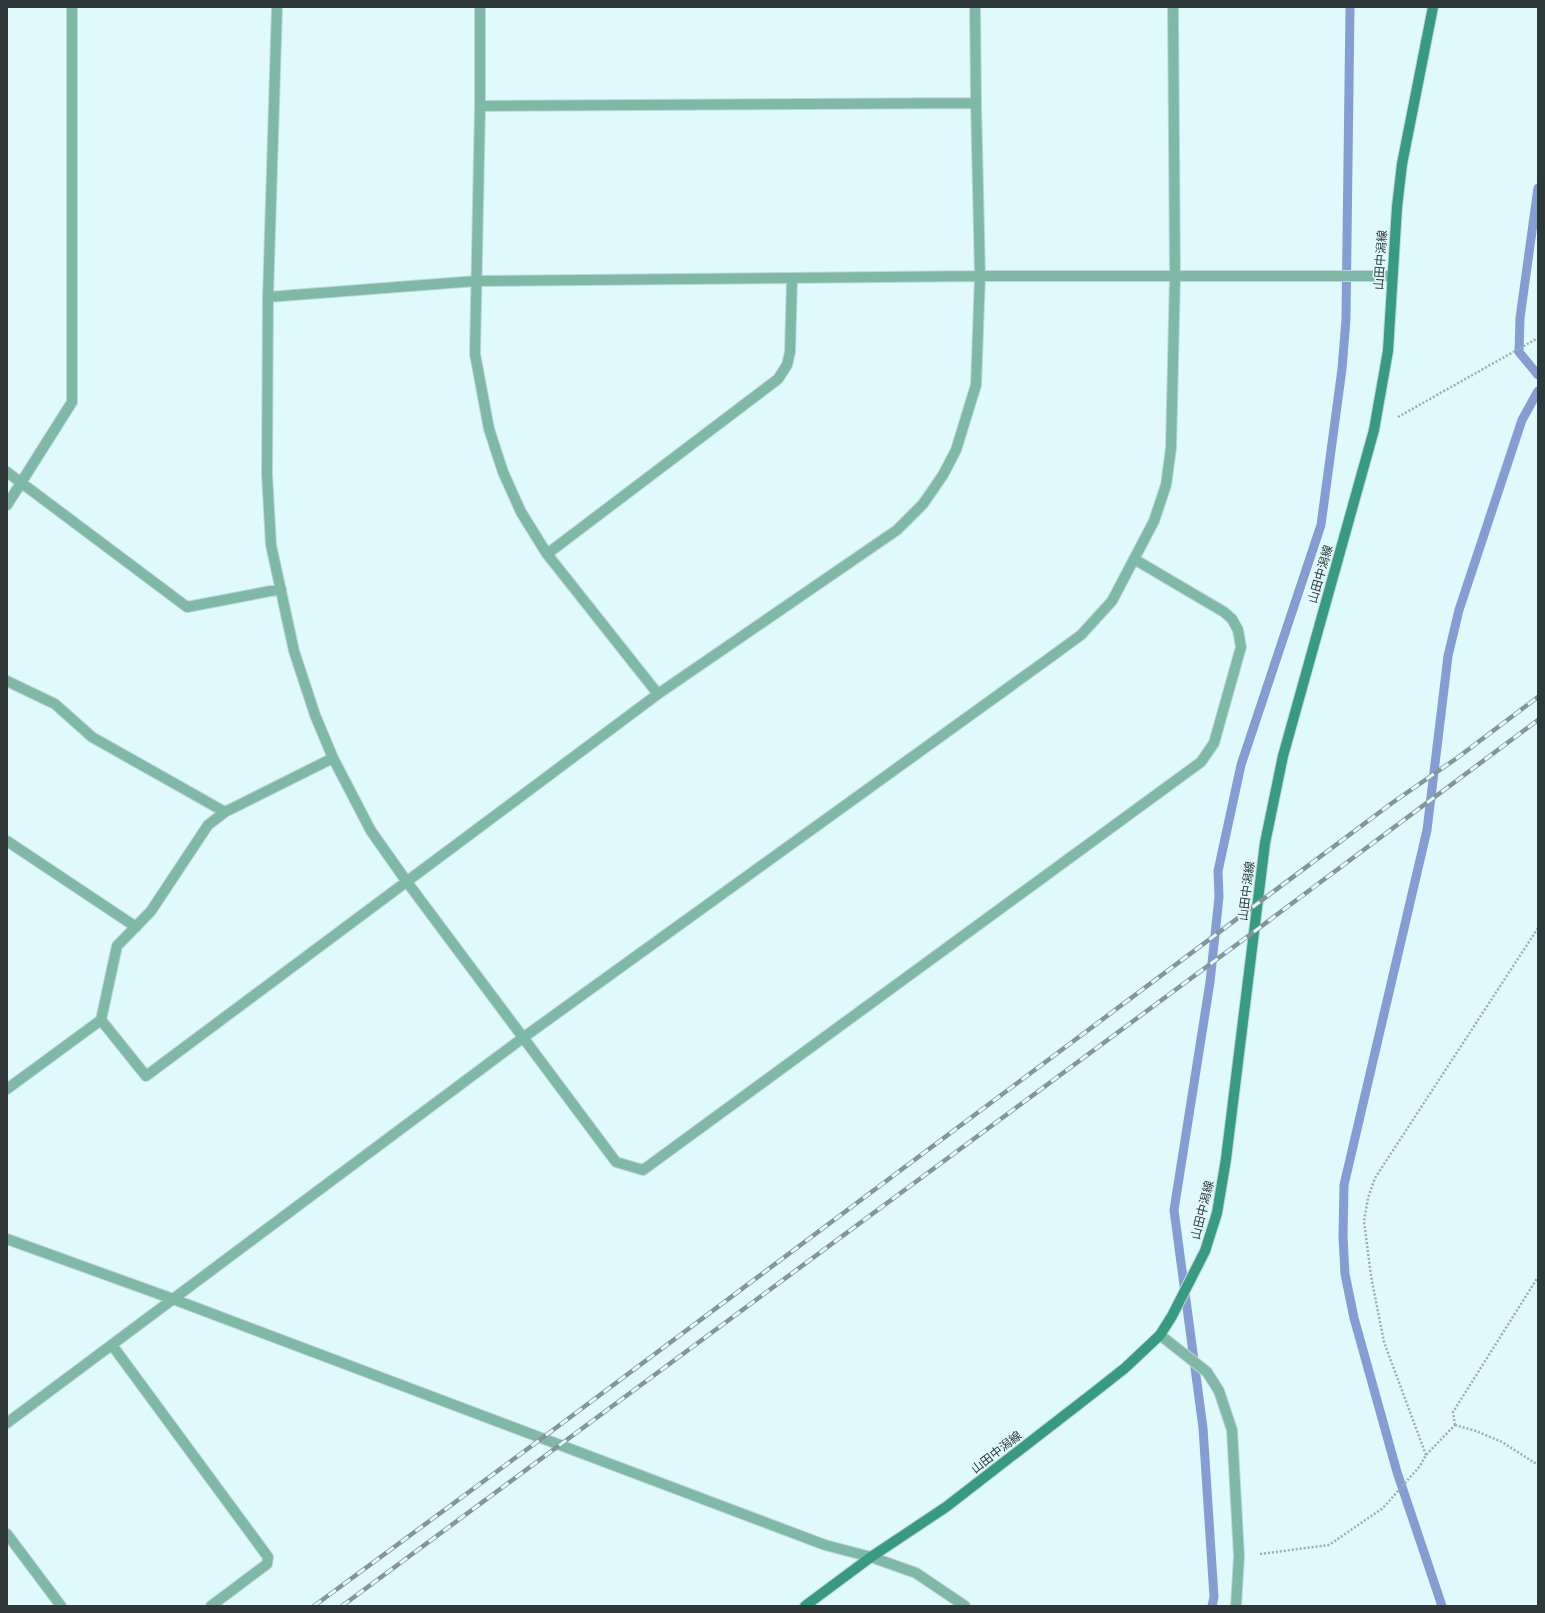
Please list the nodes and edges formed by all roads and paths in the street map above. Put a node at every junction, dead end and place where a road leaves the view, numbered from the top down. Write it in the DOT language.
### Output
graph roads {
  1 [pos="72,7"];
  2 [pos="277,7"];
  3 [pos="480,7"];
  4 [pos="976,7"];
  5 [pos="1173,7"];
  6 [pos="1433,7"];
  7 [pos="976,102"];
  8 [pos="480,106"];
  9 [pos="980,276"];
  10 [pos="1174,276"];
  11 [pos="1392,276"];
  12 [pos="792,279"];
  13 [pos="476,281"];
  14 [pos="268,297"];
  15 [pos="1538,338"];
  16 [pos="1374,430"];
  17 [pos="7,472"];
  18 [pos="21,483"];
  19 [pos="7,505"];
  20 [pos="547,554"];
  21 [pos="1134,559"];
  22 [pos="281,589"];
  23 [pos="7,680"];
  24 [pos="658,694"];
  25 [pos="333,758"];
  26 [pos="225,812"];
  27 [pos="7,841"];
  28 [pos="406,882"];
  29 [pos="136,927"];
  30 [pos="1538,928"];
  31 [pos="101,1020"];
  32 [pos="524,1037"];
  33 [pos="7,1089"];
  34 [pos="7,1239"];
  35 [pos="1538,1277"];
  36 [pos="173,1299"];
  37 [pos="1160,1335"];
  38 [pos="112,1345"];
  39 [pos="7,1423"];
  40 [pos="1455,1425"];
  41 [pos="1426,1456"];
  42 [pos="1538,1465"];
  43 [pos="7,1534"];
  44 [pos="1239,1556"];
  45 [pos="871,1558"];
  46 [pos="61,1606"];
  47 [pos="211,1606"];
  48 [pos="805,1606"];
  49 [pos="965,1606"];
  50 [pos="1236,1606"];
  1 -- 18 [label="street"];
  2 -- 14 [label="street"];
  3 -- 8 [label="street"];
  4 -- 7 [label="street"];
  5 -- 10 [label="street"];
  6 -- 11 [label="main road, 山田中潟線"];
  7 -- 8 [label="street"];
  7 -- 9 [label="street"];
  8 -- 13 [label="street"];
  9 -- 10 [label="street"];
  9 -- 12 [label="street"];
  9 -- 24 [label="street"];
  10 -- 11 [label="street"];
  10 -- 21 [label="street"];
  11 -- 16 [label="main road, 山田中潟線"];
  12 -- 13 [label="street"];
  12 -- 20 [label="street"];
  13 -- 14 [label="street"];
  13 -- 20 [label="street"];
  14 -- 22 [label="street"];
  15 -- 16 [label="path"];
  16 -- 37 [label="main road, 山田中潟線"];
  17 -- 18 [label="street"];
  18 -- 19 [label="street"];
  18 -- 22 [label="street"];
  20 -- 24 [label="street"];
  21 -- 32 [label="street"];
  21 -- 32 [label="street"];
  22 -- 25 [label="street"];
  23 -- 26 [label="street"];
  24 -- 28 [label="street"];
  25 -- 26 [label="street"];
  25 -- 28 [label="street"];
  26 -- 29 [label="street"];
  27 -- 29 [label="street"];
  28 -- 31 [label="street"];
  28 -- 32 [label="street"];
  29 -- 31 [label="street"];
  30 -- 41 [label="path"];
  31 -- 33 [label="street"];
  32 -- 36 [label="street"];
  34 -- 36 [label="street"];
  35 -- 40 [label="path"];
  36 -- 38 [label="street"];
  36 -- 45 [label="street"];
  37 -- 44 [label="street"];
  37 -- 45 [label="main road, 山田中潟線"];
  38 -- 39 [label="street"];
  38 -- 47 [label="street"];
  40 -- 41 [label="path"];
  40 -- 42 [label="path"];
  41 -- 44 [label="path"];
  43 -- 46 [label="street"];
  44 -- 50 [label="street"];
  45 -- 48 [label="main road, 山田中潟線"];
  45 -- 49 [label="street"];
}
